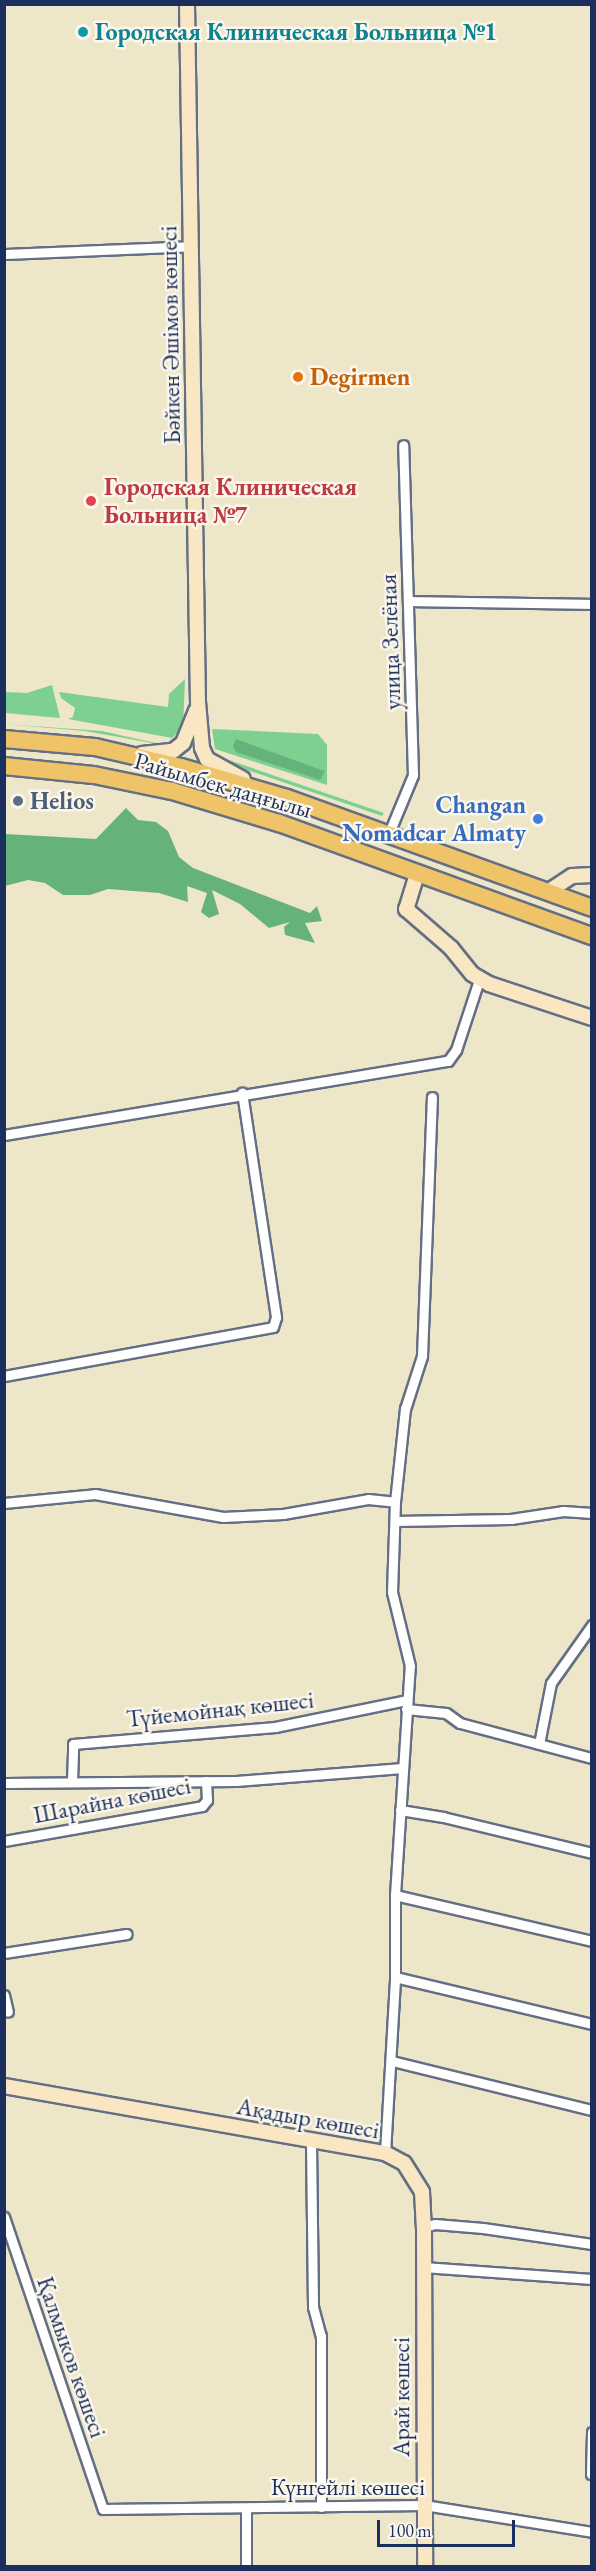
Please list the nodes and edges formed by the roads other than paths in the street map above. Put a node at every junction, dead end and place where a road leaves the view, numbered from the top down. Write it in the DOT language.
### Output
graph roads {
  1 [pos="187,4"];
  2 [pos="192,246"];
  3 [pos="4,254"];
  4 [pos="403,445"];
  5 [pos="409,601"];
  6 [pos="591,604"];
  7 [pos="198,702"];
  8 [pos="4,739"];
  9 [pos="133,754"];
  10 [pos="4,766"];
  11 [pos="286,798"];
  12 [pos="389,834"];
  13 [pos="417,874"];
  14 [pos="591,875"];
  15 [pos="520,881"];
  16 [pos="552,889"];
  17 [pos="591,898"];
  18 [pos="511,907"];
  19 [pos="591,908"];
  20 [pos="591,936"];
  21 [pos="591,948"];
  22 [pos="479,980"];
  23 [pos="591,1018"];
  24 [pos="242,1094"];
  25 [pos="432,1097"];
  26 [pos="4,1135"];
  27 [pos="4,1376"];
  28 [pos="395,1502"];
  29 [pos="4,1503"];
  30 [pos="591,1513"];
  31 [pos="395,1521"];
  32 [pos="591,1625"];
  33 [pos="406,1705"];
  34 [pos="539,1744"];
  35 [pos="591,1758"];
  36 [pos="402,1768"];
  37 [pos="72,1781"];
  38 [pos="206,1781"];
  39 [pos="4,1784"];
  40 [pos="400,1810"];
  41 [pos="4,1841"];
  42 [pos="591,1854"];
  43 [pos="395,1894"];
  44 [pos="127,1934"];
  45 [pos="591,1941"];
  46 [pos="4,1953"];
  47 [pos="395,1977"];
  48 [pos="4,1995"];
  49 [pos="8,2012"];
  50 [pos="591,2024"];
  51 [pos="392,2061"];
  52 [pos="4,2086"];
  53 [pos="591,2110"];
  54 [pos="311,2142"];
  55 [pos="385,2153"];
  56 [pos="4,2217"];
  57 [pos="424,2227"];
  58 [pos="591,2244"];
  59 [pos="423,2267"];
  60 [pos="591,2279"];
  61 [pos="591,2432"];
  62 [pos="591,2474"];
  63 [pos="424,2505"];
  64 [pos="321,2507"];
  65 [pos="246,2508"];
  66 [pos="104,2509"];
  67 [pos="591,2532"];
  68 [pos="246,2566"];
  69 [pos="425,2566"];
  1 -- 2 [label="street, Бәйкен Әшімов көшесі"];
  2 -- 3 [label="street"];
  2 -- 7 [label="street, Бәйкен Әшімов көшесі"];
  4 -- 5 [label="street, улица Зелёная"];
  5 -- 6 [label="street"];
  5 -- 12 [label="street, улица Зелёная"];
  7 -- 9 [label="street"];
  7 -- 11 [label="street"];
  8 -- 9 [label="highway, Райымбек даңғылы"];
  9 -- 11 [label="highway, Райымбек даңғылы"];
  10 -- 13 [label="highway, Райымбек даңғылы"];
  11 -- 12 [label="highway, Райымбек даңғылы"];
  12 -- 15 [label="highway, Райымбек даңғылы"];
  13 -- 18 [label="highway, Райымбек даңғылы"];
  13 -- 22 [label="street"];
  14 -- 16 [label="street"];
  15 -- 16 [label="highway"];
  15 -- 19 [label="highway, Райымбек даңғылы"];
  16 -- 17 [label="highway"];
  18 -- 20 [label="highway, Райымбек даңғылы"];
  18 -- 21 [label="highway"];
  22 -- 23 [label="street"];
  22 -- 24 [label="street"];
  24 -- 26 [label="street"];
  24 -- 27 [label="street"];
  25 -- 28 [label="street"];
  28 -- 29 [label="street"];
  28 -- 31 [label="street"];
  30 -- 31 [label="street"];
  31 -- 33 [label="street"];
  32 -- 34 [label="street"];
  33 -- 34 [label="street"];
  33 -- 36 [label="street"];
  33 -- 37 [label="street, Түйемойнақ көшесі"];
  34 -- 35 [label="street"];
  36 -- 38 [label="street"];
  36 -- 40 [label="street"];
  37 -- 38 [label="street"];
  37 -- 39 [label="street"];
  38 -- 41 [label="street, Шарайна көшесі"];
  40 -- 42 [label="street"];
  40 -- 43 [label="street"];
  43 -- 45 [label="street"];
  43 -- 47 [label="street"];
  44 -- 46 [label="street"];
  47 -- 50 [label="street"];
  47 -- 51 [label="street"];
  48 -- 49 [label="street"];
  51 -- 53 [label="street"];
  51 -- 55 [label="street"];
  52 -- 54 [label="street, Ақадыр көшесі"];
  54 -- 55 [label="street, Ақадыр көшесі"];
  54 -- 64 [label="street"];
  55 -- 57 [label="street, Ақадыр көшесі"];
  56 -- 66 [label="street, Қалмыков көшесі"];
  57 -- 58 [label="street"];
  57 -- 59 [label="street, Арай көшесі"];
  59 -- 60 [label="street"];
  59 -- 63 [label="street, Арай көшесі"];
  61 -- 62 [label="street"];
  63 -- 64 [label="street, Күнгейлі көшесі"];
  63 -- 67 [label="street, Күнгейлі көшесі"];
  63 -- 69 [label="street, Арай көшесі"];
  64 -- 65 [label="street, Күнгейлі көшесі"];
  65 -- 66 [label="street, Күнгейлі көшесі"];
  65 -- 68 [label="street"];
}
